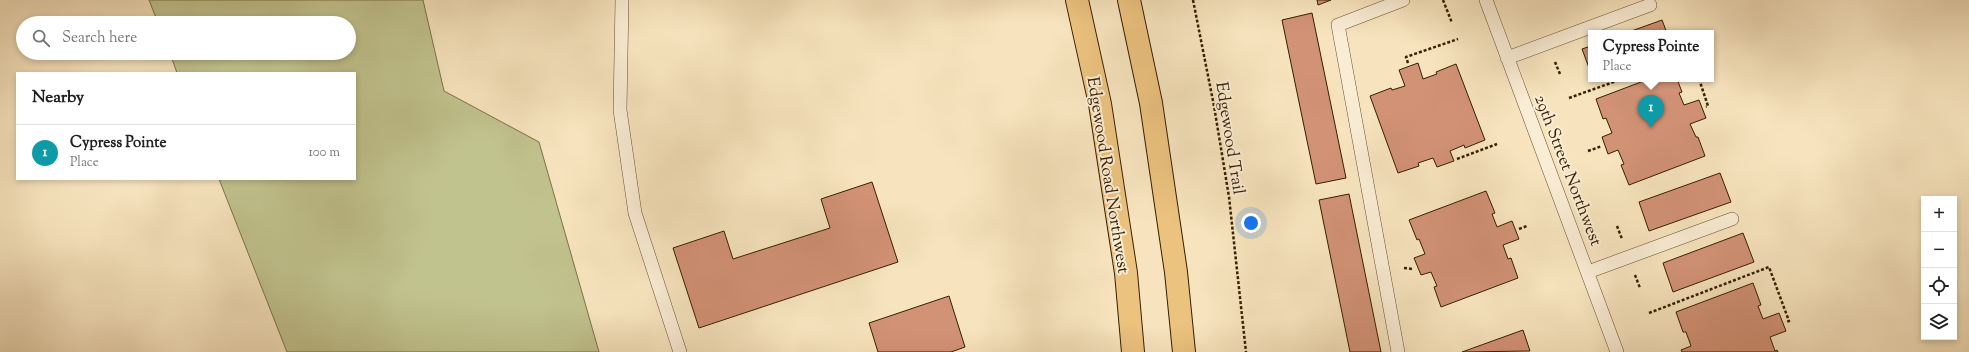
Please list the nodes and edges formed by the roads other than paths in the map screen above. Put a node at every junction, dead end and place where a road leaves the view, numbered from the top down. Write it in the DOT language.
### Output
graph roads {
  1 [pos="622,0"];
  2 [pos="1077,0"];
  3 [pos="1129,0"];
  4 [pos="1403,0"];
  5 [pos="1486,0"];
  6 [pos="1650,5"];
  7 [pos="1507,58"];
  8 [pos="1732,219"];
  9 [pos="1588,272"];
  10 [pos="680,352"];
  11 [pos="1133,352"];
  12 [pos="1184,352"];
  13 [pos="1398,352"];
  14 [pos="1617,352"];
  1 -- 10 [label="lane"];
  2 -- 11 [label="main road, Edgewood Road Northwest"];
  3 -- 12 [label="main road"];
  4 -- 13 [label="lane"];
  5 -- 7 [label="lane, 29th Street Northwest"];
  6 -- 7 [label="lane"];
  7 -- 9 [label="lane, 29th Street Northwest"];
  8 -- 9 [label="lane"];
  9 -- 14 [label="lane, 29th Street Northwest"];
}
